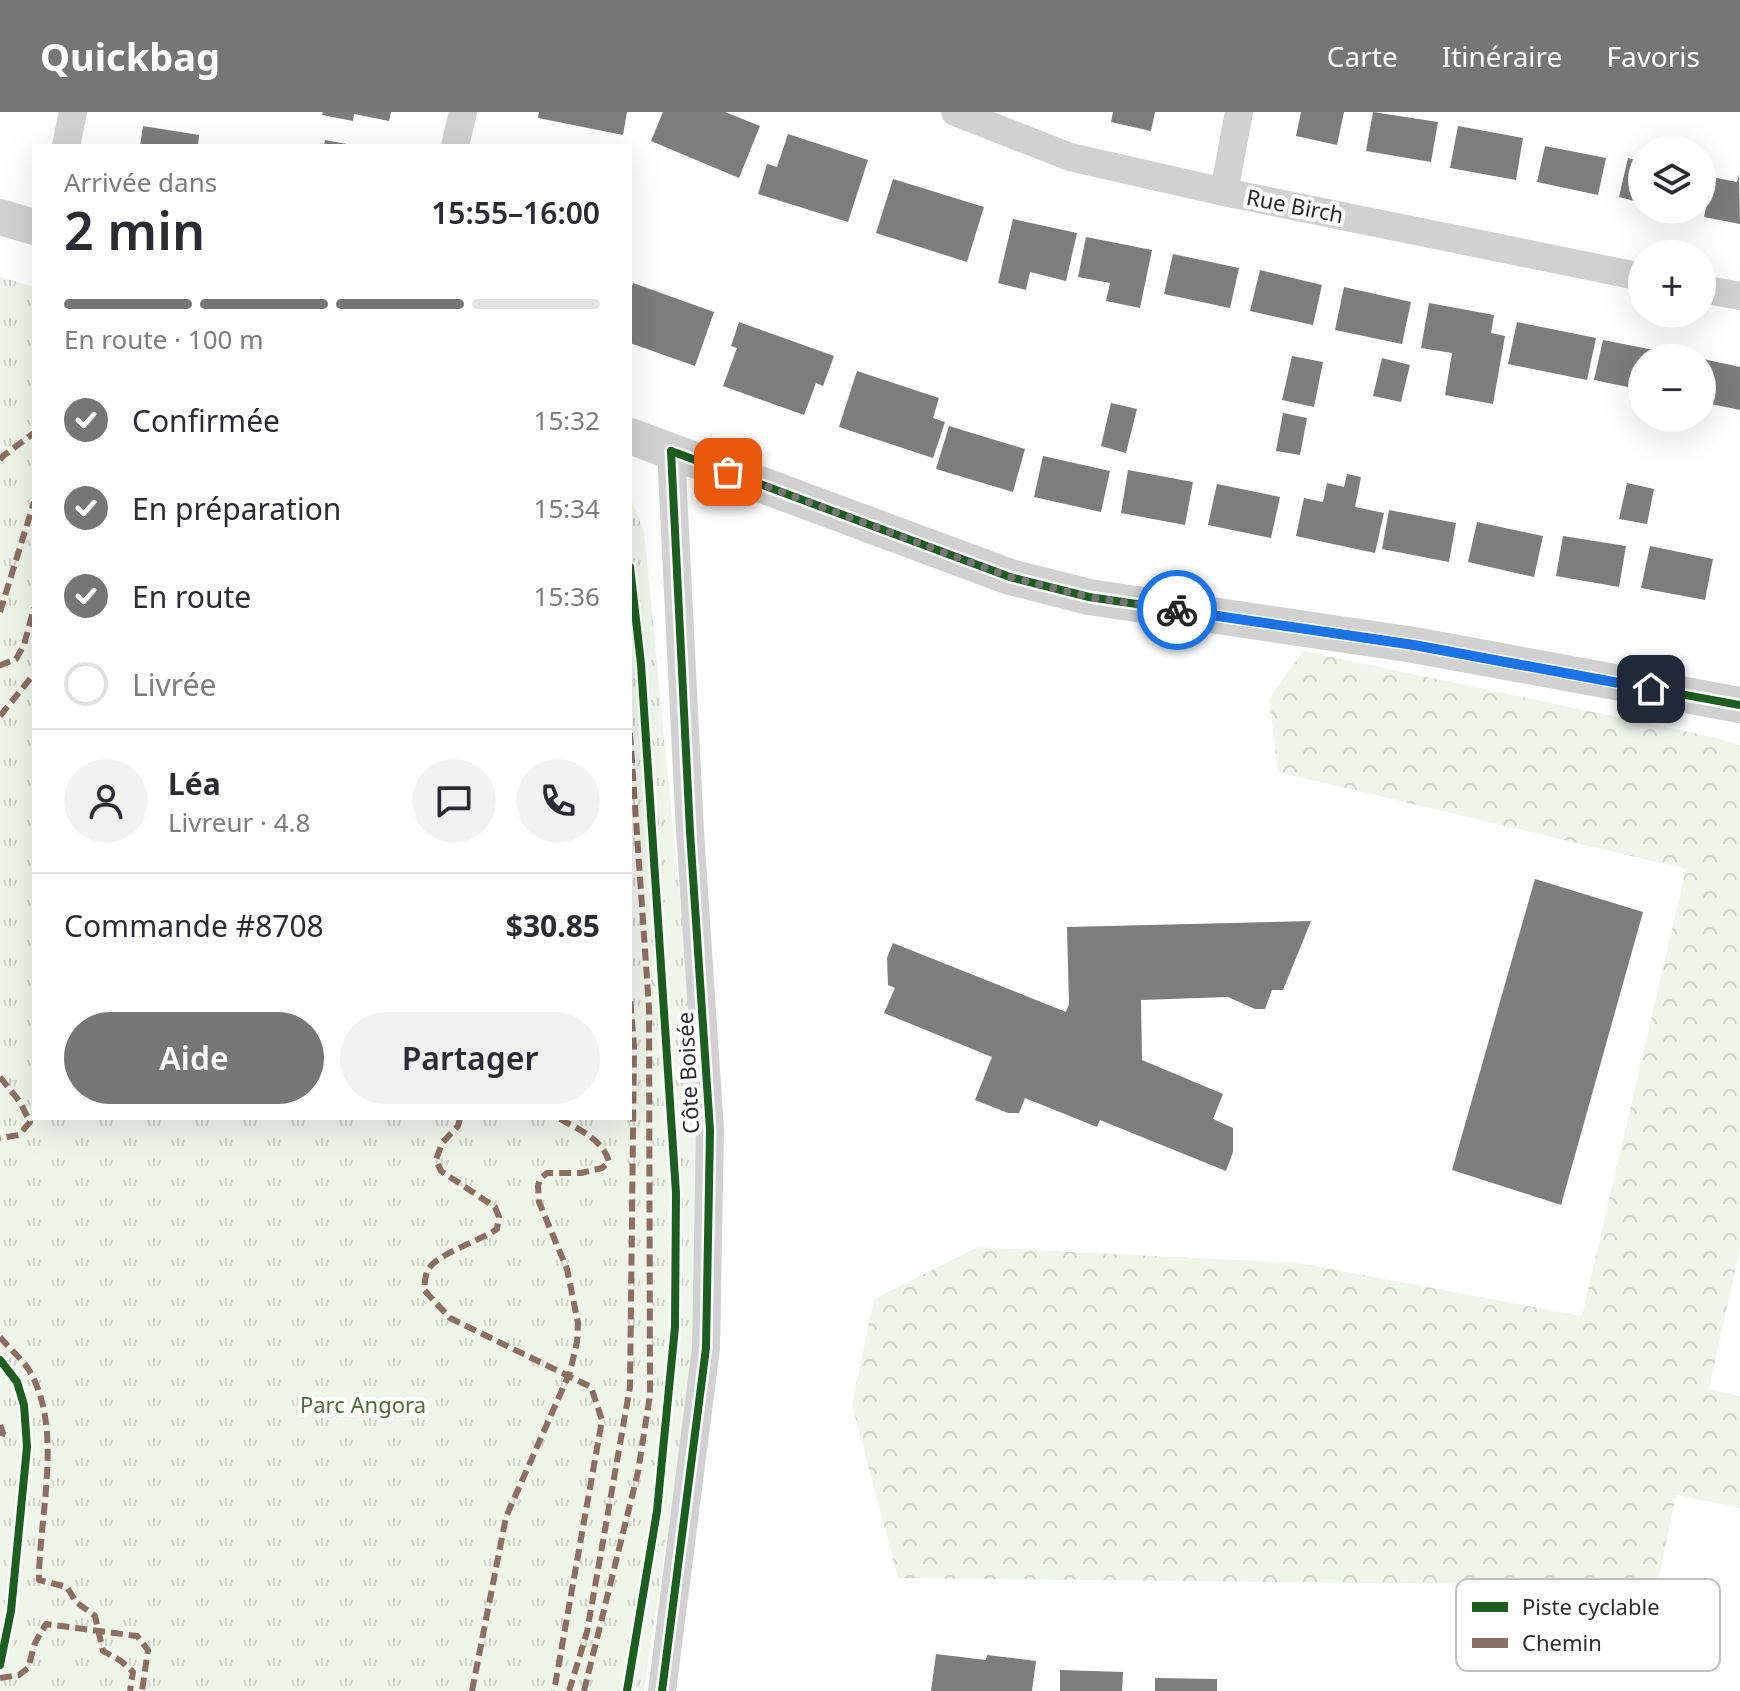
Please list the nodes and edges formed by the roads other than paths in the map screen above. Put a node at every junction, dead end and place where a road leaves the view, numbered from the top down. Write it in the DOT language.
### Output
graph roads {
  1 [pos="73,112"];
  2 [pos="463,112"];
  3 [pos="955,112"];
  4 [pos="1239,112"];
  5 [pos="66,144"];
  6 [pos="455,144"];
  7 [pos="1224,192"];
  8 [pos="0,217"];
  9 [pos="32,226"];
  10 [pos="1628,274"];
  11 [pos="1716,292"];
  12 [pos="1740,296"];
  13 [pos="632,437"];
  14 [pos="671,451"];
  15 [pos="1740,705"];
  16 [pos="662,1691"];
  1 -- 5 [label="street"];
  2 -- 6 [label="street"];
  3 -- 7 [label="street, Rue Birch"];
  4 -- 7 [label="street"];
  7 -- 10 [label="street, Rue Birch"];
  8 -- 9 [label="street"];
  11 -- 12 [label="street"];
  13 -- 14 [label="street"];
  14 -- 15 [label="street"];
  14 -- 16 [label="street, Côte Boisée"];
}
